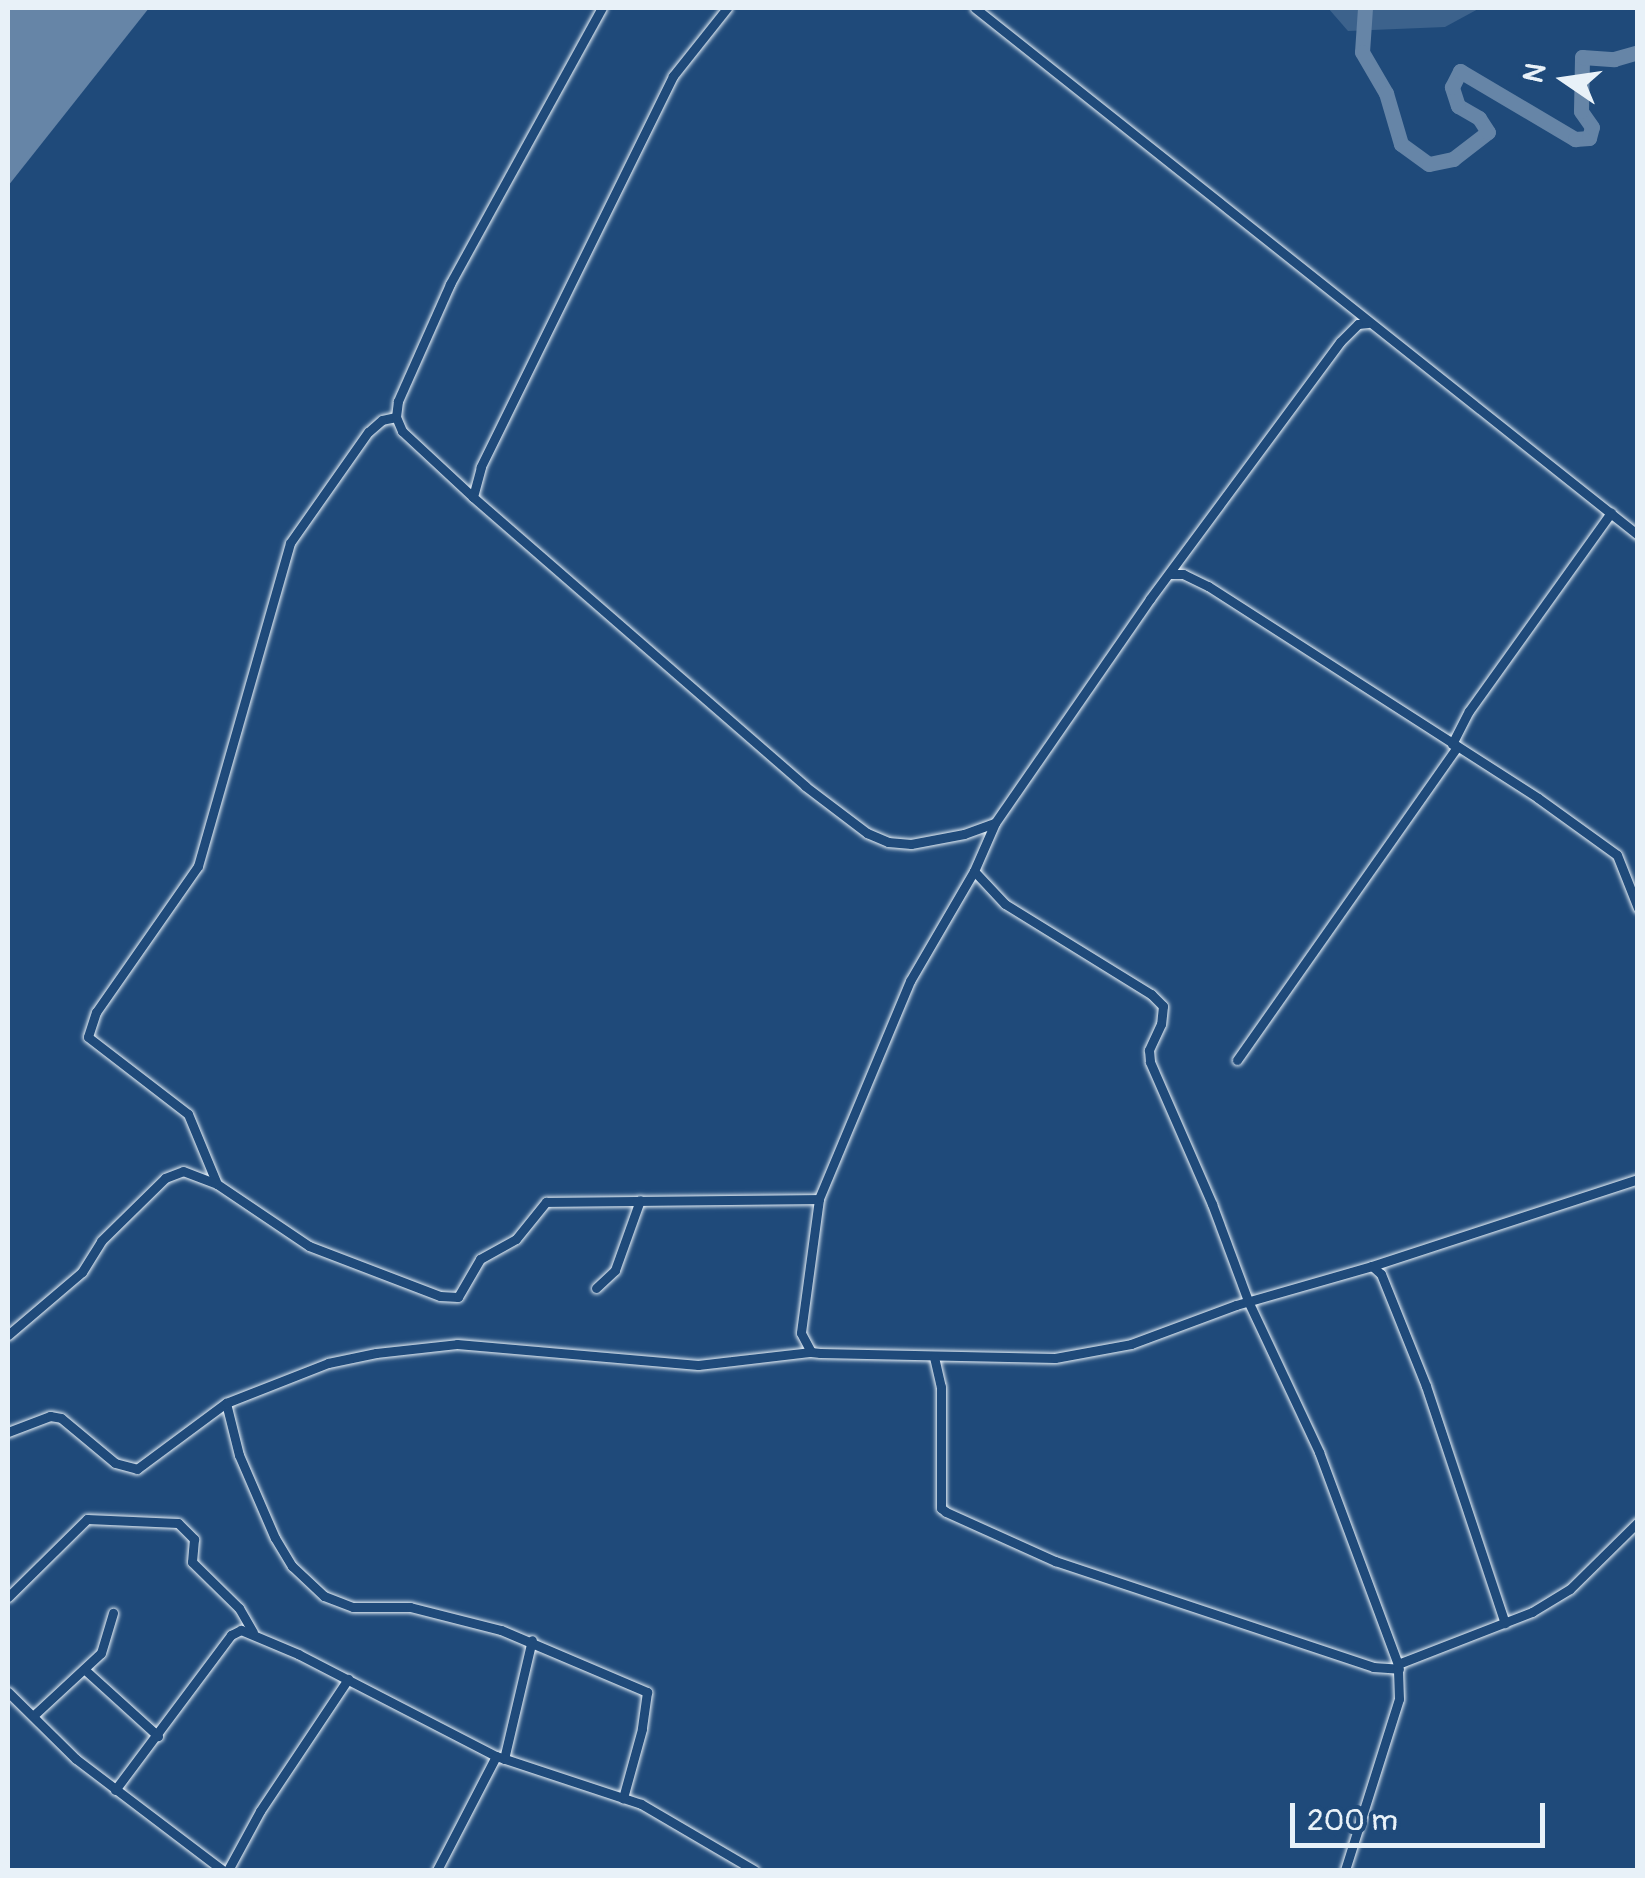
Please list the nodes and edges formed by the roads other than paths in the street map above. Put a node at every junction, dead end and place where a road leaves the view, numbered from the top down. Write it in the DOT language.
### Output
graph roads {
  1 [pos="602,8"];
  2 [pos="727,8"];
  3 [pos="975,8"];
  4 [pos="1368,323"];
  5 [pos="396,416"];
  6 [pos="473,497"];
  7 [pos="1611,513"];
  8 [pos="1638,535"];
  9 [pos="1171,574"];
  10 [pos="1454,745"];
  11 [pos="995,823"];
  12 [pos="974,872"];
  13 [pos="1638,908"];
  14 [pos="1237,1060"];
  15 [pos="1638,1179"];
  16 [pos="217,1184"];
  17 [pos="819,1198"];
  18 [pos="640,1200"];
  19 [pos="1372,1266"];
  20 [pos="596,1288"];
  21 [pos="1248,1301"];
  22 [pos="8,1335"];
  23 [pos="811,1352"];
  24 [pos="934,1357"];
  25 [pos="226,1403"];
  26 [pos="8,1432"];
  27 [pos="1638,1522"];
  28 [pos="8,1597"];
  29 [pos="113,1613"];
  30 [pos="1505,1623"];
  31 [pos="253,1632"];
  32 [pos="532,1640"];
  33 [pos="1399,1666"];
  34 [pos="84,1669"];
  35 [pos="348,1679"];
  36 [pos="8,1692"];
  37 [pos="34,1715"];
  38 [pos="158,1736"];
  39 [pos="500,1757"];
  40 [pos="115,1790"];
  41 [pos="623,1798"];
  42 [pos="225,1870"];
  43 [pos="437,1870"];
  44 [pos="754,1870"];
  45 [pos="1345,1870"];
  1 -- 5 [label="street"];
  2 -- 6 [label="street"];
  3 -- 4 [label="street"];
  4 -- 7 [label="street"];
  4 -- 9 [label="street"];
  5 -- 6 [label="street"];
  5 -- 16 [label="street"];
  6 -- 11 [label="street"];
  7 -- 8 [label="street"];
  7 -- 10 [label="street"];
  9 -- 10 [label="street"];
  9 -- 11 [label="street"];
  10 -- 13 [label="street"];
  10 -- 14 [label="street"];
  11 -- 12 [label="street"];
  12 -- 17 [label="street"];
  12 -- 21 [label="street"];
  15 -- 19 [label="street"];
  16 -- 18 [label="street"];
  16 -- 22 [label="street"];
  17 -- 18 [label="street"];
  17 -- 23 [label="street"];
  18 -- 20 [label="street"];
  19 -- 21 [label="street"];
  19 -- 30 [label="street"];
  21 -- 24 [label="street"];
  21 -- 33 [label="street"];
  23 -- 24 [label="street"];
  23 -- 25 [label="street"];
  24 -- 33 [label="street"];
  25 -- 26 [label="street"];
  25 -- 32 [label="street"];
  27 -- 30 [label="street"];
  28 -- 31 [label="street"];
  29 -- 34 [label="street"];
  30 -- 33 [label="street"];
  31 -- 35 [label="street"];
  31 -- 38 [label="street"];
  32 -- 39 [label="street"];
  32 -- 41 [label="street"];
  33 -- 45 [label="street"];
  34 -- 37 [label="street"];
  34 -- 38 [label="street"];
  35 -- 39 [label="street"];
  35 -- 42 [label="street"];
  36 -- 37 [label="street"];
  37 -- 40 [label="street"];
  38 -- 40 [label="street"];
  39 -- 41 [label="street"];
  39 -- 43 [label="street"];
  40 -- 42 [label="street"];
  41 -- 44 [label="street"];
}
